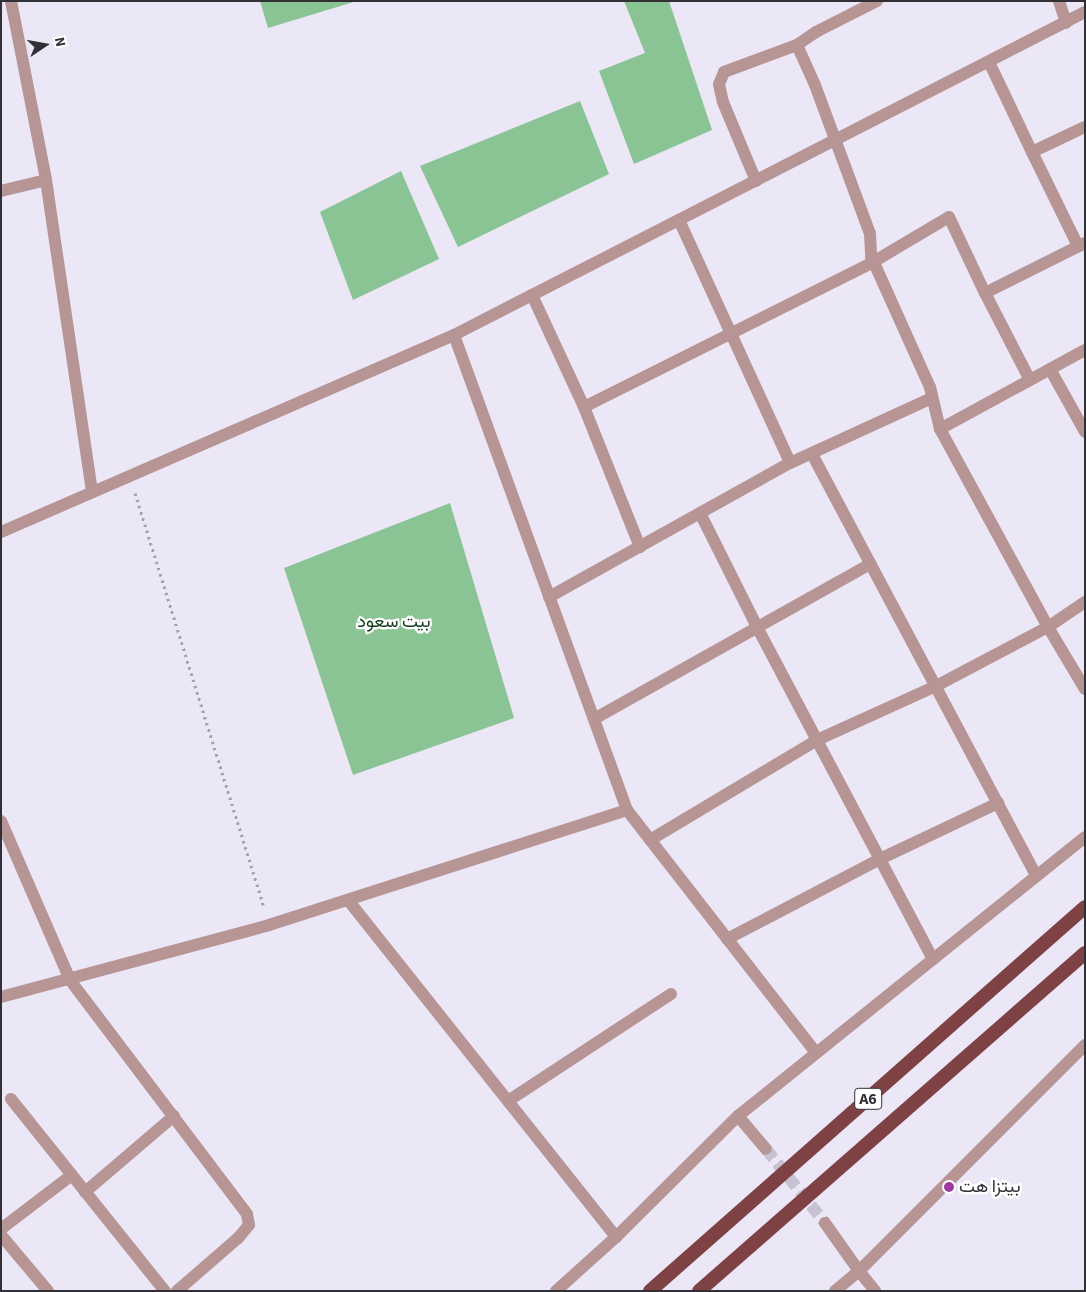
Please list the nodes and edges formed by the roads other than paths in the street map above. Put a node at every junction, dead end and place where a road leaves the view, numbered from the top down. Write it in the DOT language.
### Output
graph roads {
  1 [pos="11,1"];
  2 [pos="877,1"];
  3 [pos="1058,1"];
  4 [pos="1084,14"];
  5 [pos="1066,23"];
  6 [pos="797,45"];
  7 [pos="989,62"];
  8 [pos="1085,127"];
  9 [pos="834,141"];
  10 [pos="1032,152"];
  11 [pos="46,180"];
  12 [pos="756,181"];
  13 [pos="1,191"];
  14 [pos="679,220"];
  15 [pos="1081,244"];
  16 [pos="873,262"];
  17 [pos="985,293"];
  18 [pos="532,295"];
  19 [pos="732,333"];
  20 [pos="454,336"];
  21 [pos="1085,350"];
  22 [pos="1050,369"];
  23 [pos="1030,380"];
  24 [pos="932,398"];
  25 [pos="584,407"];
  26 [pos="940,429"];
  27 [pos="1085,432"];
  28 [pos="812,454"];
  29 [pos="790,464"];
  30 [pos="92,492"];
  31 [pos="700,513"];
  32 [pos="1,532"];
  33 [pos="640,547"];
  34 [pos="870,564"];
  35 [pos="549,597"];
  36 [pos="1085,602"];
  37 [pos="757,627"];
  38 [pos="1048,627"];
  39 [pos="936,686"];
  40 [pos="1085,690"];
  41 [pos="594,719"];
  42 [pos="817,740"];
  43 [pos="998,803"];
  44 [pos="627,810"];
  45 [pos="1,822"];
  46 [pos="1085,837"];
  47 [pos="650,840"];
  48 [pos="880,860"];
  49 [pos="1036,876"];
  50 [pos="348,900"];
  51 [pos="1085,907"];
  52 [pos="727,939"];
  53 [pos="1085,952"];
  54 [pos="933,959"];
  55 [pos="70,980"];
  56 [pos="671,994"];
  57 [pos="1,997"];
  58 [pos="1085,1045"];
  59 [pos="816,1053"];
  60 [pos="11,1099"];
  61 [pos="508,1102"];
  62 [pos="174,1116"];
  63 [pos="738,1116"];
  64 [pos="766,1149"];
  65 [pos="72,1175"];
  66 [pos="85,1192"];
  67 [pos="826,1223"];
  68 [pos="1,1229"];
  69 [pos="1,1235"];
  70 [pos="616,1237"];
  71 [pos="859,1270"];
  72 [pos="48,1291"];
  73 [pos="165,1291"];
  74 [pos="177,1291"];
  75 [pos="556,1291"];
  76 [pos="650,1291"];
  77 [pos="699,1291"];
  78 [pos="835,1291"];
  79 [pos="875,1291"];
  1 -- 11 [label="street"];
  2 -- 6 [label="street"];
  3 -- 5 [label="street"];
  4 -- 5 [label="street"];
  5 -- 7 [label="street"];
  6 -- 9 [label="street"];
  6 -- 12 [label="street"];
  7 -- 9 [label="street"];
  7 -- 10 [label="street"];
  8 -- 10 [label="street"];
  9 -- 12 [label="street"];
  9 -- 16 [label="street"];
  10 -- 15 [label="street"];
  11 -- 13 [label="street"];
  11 -- 30 [label="street"];
  12 -- 14 [label="street"];
  14 -- 18 [label="street"];
  14 -- 19 [label="street"];
  15 -- 17 [label="street"];
  16 -- 17 [label="street"];
  16 -- 19 [label="street"];
  16 -- 24 [label="street"];
  17 -- 23 [label="street"];
  18 -- 20 [label="street"];
  18 -- 25 [label="street"];
  19 -- 25 [label="street"];
  19 -- 29 [label="street"];
  20 -- 30 [label="street"];
  20 -- 35 [label="street"];
  21 -- 22 [label="street"];
  22 -- 23 [label="street"];
  22 -- 27 [label="street"];
  23 -- 26 [label="street"];
  24 -- 26 [label="street"];
  24 -- 28 [label="street"];
  25 -- 33 [label="street"];
  26 -- 38 [label="street"];
  28 -- 29 [label="street"];
  28 -- 34 [label="street"];
  29 -- 31 [label="street"];
  30 -- 32 [label="street"];
  31 -- 33 [label="street"];
  31 -- 37 [label="street"];
  33 -- 35 [label="street"];
  34 -- 37 [label="street"];
  34 -- 39 [label="street"];
  35 -- 41 [label="street"];
  36 -- 38 [label="street"];
  37 -- 41 [label="street"];
  37 -- 42 [label="street"];
  38 -- 39 [label="street"];
  38 -- 40 [label="street"];
  39 -- 42 [label="street"];
  39 -- 43 [label="street"];
  41 -- 44 [label="street"];
  42 -- 47 [label="street"];
  42 -- 48 [label="street"];
  43 -- 48 [label="street"];
  43 -- 49 [label="street"];
  44 -- 47 [label="street"];
  44 -- 50 [label="street"];
  45 -- 55 [label="street"];
  46 -- 49 [label="street"];
  47 -- 52 [label="street"];
  48 -- 52 [label="street"];
  48 -- 54 [label="street"];
  49 -- 54 [label="street"];
  50 -- 55 [label="street"];
  50 -- 61 [label="street"];
  51 -- 76 [label="highway, A6"];
  52 -- 59 [label="street"];
  53 -- 77 [label="highway, A6"];
  54 -- 59 [label="street"];
  55 -- 57 [label="street"];
  55 -- 62 [label="street"];
  56 -- 61 [label="street"];
  58 -- 71 [label="street"];
  59 -- 63 [label="street"];
  60 -- 65 [label="street"];
  61 -- 70 [label="street"];
  62 -- 66 [label="street"];
  62 -- 74 [label="street"];
  63 -- 64 [label="street"];
  63 -- 70 [label="street"];
  65 -- 66 [label="street"];
  65 -- 68 [label="street"];
  66 -- 73 [label="street"];
  67 -- 71 [label="street"];
  69 -- 72 [label="street"];
  70 -- 75 [label="street"];
  71 -- 78 [label="street"];
  71 -- 79 [label="street"];
}
